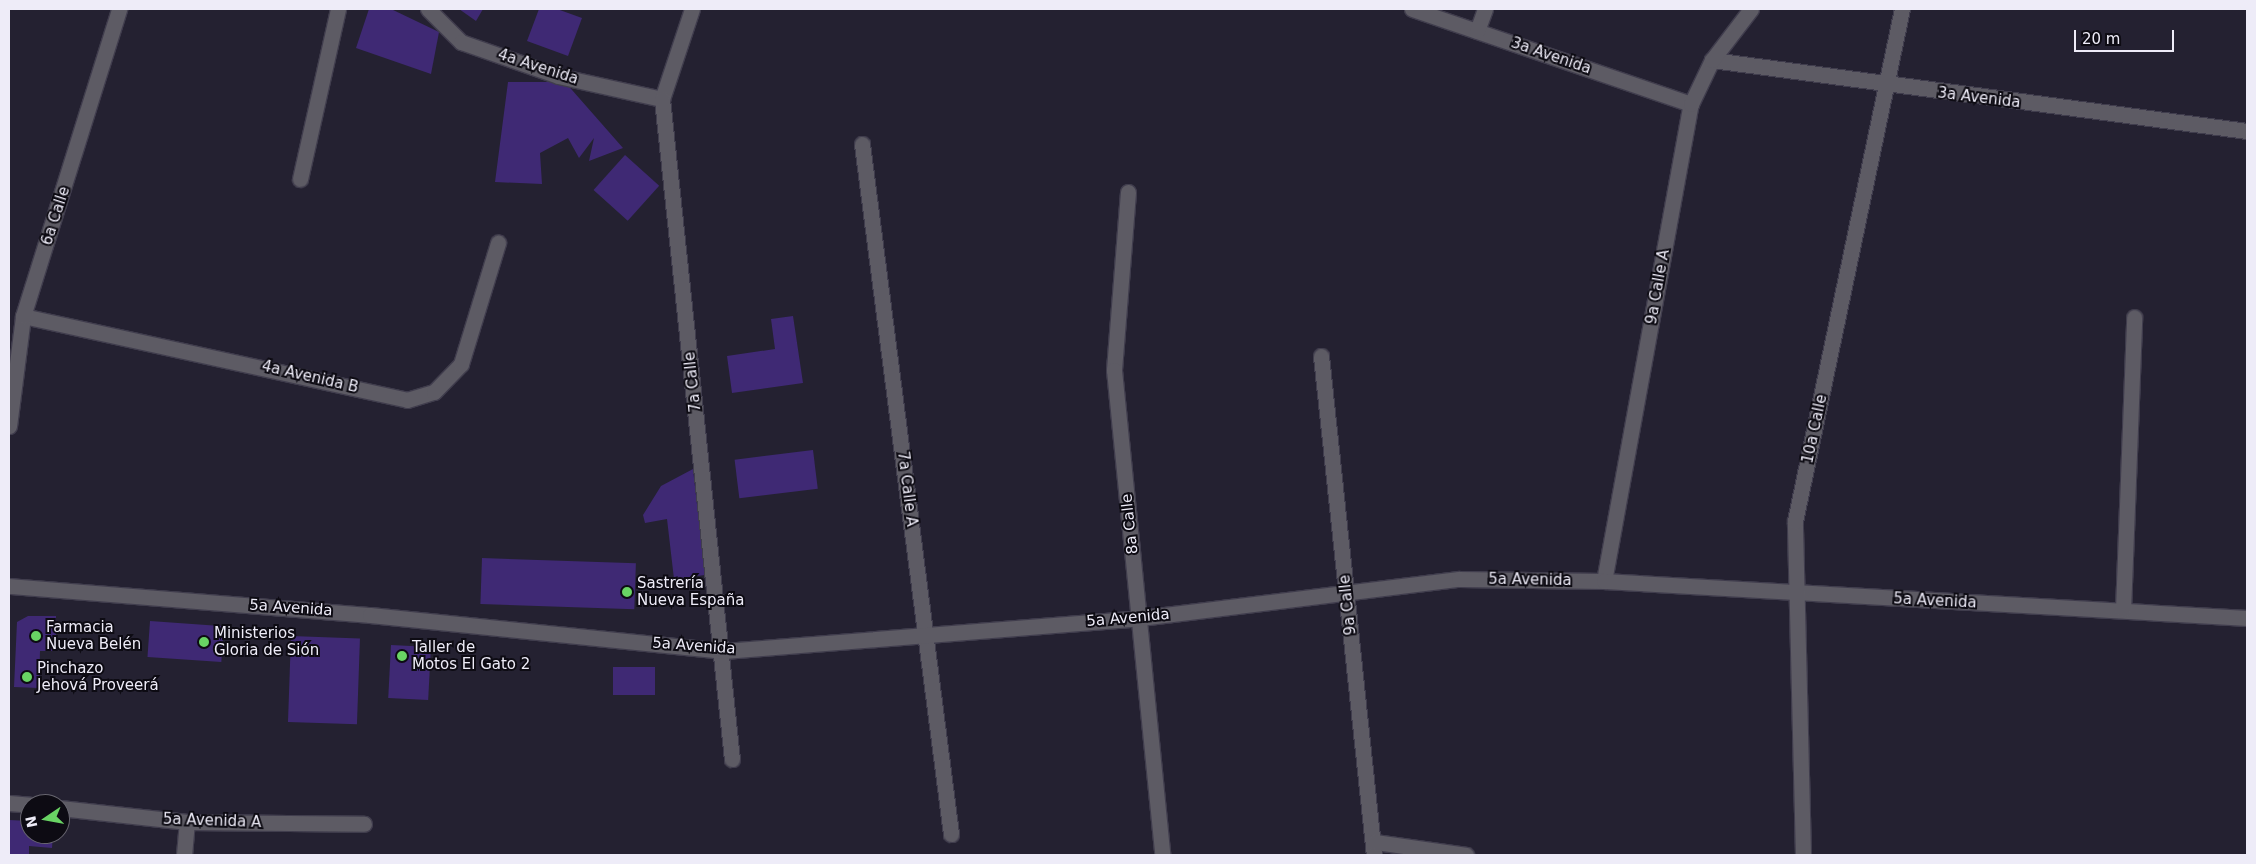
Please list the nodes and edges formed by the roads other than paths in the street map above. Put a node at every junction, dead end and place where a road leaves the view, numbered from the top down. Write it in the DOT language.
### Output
graph roads {
  1 [pos="119,9"];
  2 [pos="338,9"];
  3 [pos="428,9"];
  4 [pos="692,9"];
  5 [pos="1412,9"];
  6 [pos="1485,9"];
  7 [pos="1751,9"];
  8 [pos="1902,9"];
  9 [pos="1477,31"];
  10 [pos="1712,60"];
  11 [pos="1887,86"];
  12 [pos="662,99"];
  13 [pos="1691,104"];
  14 [pos="2247,131"];
  15 [pos="862,144"];
  16 [pos="300,179"];
  17 [pos="1128,192"];
  18 [pos="498,243"];
  19 [pos="23,316"];
  20 [pos="2134,317"];
  21 [pos="1321,356"];
  22 [pos="9,426"];
  23 [pos="1604,581"];
  24 [pos="9,586"];
  25 [pos="1794,594"];
  26 [pos="1347,595"];
  27 [pos="2123,610"];
  28 [pos="1140,618"];
  29 [pos="2247,618"];
  30 [pos="926,634"];
  31 [pos="724,651"];
  32 [pos="732,759"];
  33 [pos="70,809"];
  34 [pos="187,822"];
  35 [pos="364,824"];
  36 [pos="951,834"];
  37 [pos="1374,848"];
  38 [pos="184,855"];
  39 [pos="1162,855"];
  40 [pos="1466,855"];
  41 [pos="1803,855"];
  1 -- 19 [label="street, 6a Calle"];
  2 -- 16 [label="street"];
  3 -- 12 [label="street, 4a Avenida"];
  4 -- 12 [label="street, 7a Calle"];
  5 -- 9 [label="street, 3a Avenida"];
  6 -- 9 [label="street"];
  7 -- 10 [label="street, 9a Calle A"];
  8 -- 11 [label="street, 10a Calle"];
  9 -- 13 [label="street, 3a Avenida"];
  10 -- 11 [label="street, 3a Avenida"];
  10 -- 13 [label="street, 9a Calle A"];
  11 -- 14 [label="street, 3a Avenida"];
  11 -- 25 [label="street, 10a Calle"];
  12 -- 31 [label="street, 7a Calle"];
  13 -- 23 [label="street, 9a Calle A"];
  15 -- 30 [label="street, 7a Calle A"];
  17 -- 28 [label="street, 8a Calle"];
  18 -- 19 [label="street, 4a Avenida B"];
  19 -- 22 [label="street, 6a Calle"];
  20 -- 27 [label="street"];
  21 -- 26 [label="street, 9a Calle"];
  23 -- 25 [label="street, 5a Avenida"];
  23 -- 26 [label="street, 5a Avenida"];
  24 -- 31 [label="street, 5a Avenida"];
  25 -- 27 [label="street, 5a Avenida"];
  25 -- 41 [label="street, 10a Calle"];
  26 -- 28 [label="street, 5a Avenida"];
  26 -- 37 [label="street, 9a Calle"];
  27 -- 29 [label="street, 5a Avenida"];
  28 -- 30 [label="street, 5a Avenida"];
  28 -- 39 [label="street, 8a Calle"];
  30 -- 31 [label="street, 5a Avenida"];
  30 -- 36 [label="street, 7a Calle A"];
  31 -- 32 [label="street, 7a Calle"];
  33 -- 34 [label="street, 5a Avenida A"];
  34 -- 35 [label="street, 5a Avenida A"];
  34 -- 38 [label="street"];
  37 -- 40 [label="street"];
}
